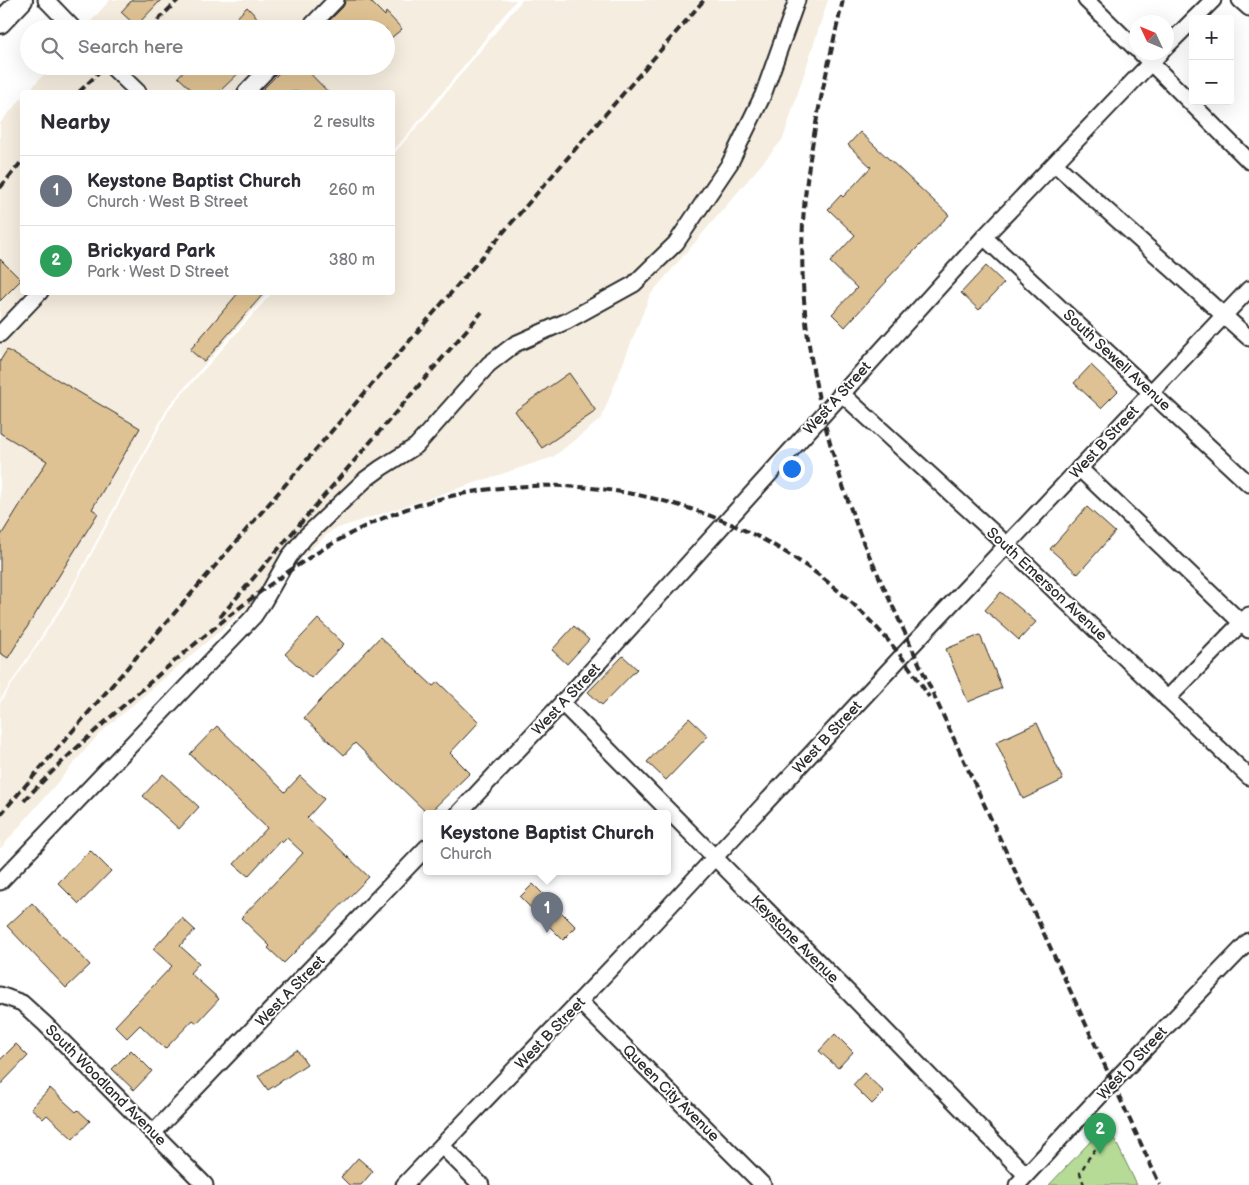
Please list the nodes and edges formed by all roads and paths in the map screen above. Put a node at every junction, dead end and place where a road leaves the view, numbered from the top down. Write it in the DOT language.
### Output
graph roads {
  1 [pos="22,0"];
  2 [pos="46,0"];
  3 [pos="336,0"];
  4 [pos="797,0"];
  5 [pos="1086,0"];
  6 [pos="1213,0"];
  7 [pos="1240,0"];
  8 [pos="1249,8"];
  9 [pos="1199,15"];
  10 [pos="65,20"];
  11 [pos="317,20"];
  12 [pos="0,23"];
  13 [pos="1189,25"];
  14 [pos="1174,39"];
  15 [pos="1129,42"];
  16 [pos="1146,60"];
  17 [pos="1154,60"];
  18 [pos="120,75"];
  19 [pos="262,75"];
  20 [pos="136,90"];
  21 [pos="248,90"];
  22 [pos="1249,161"];
  23 [pos="1055,164"];
  24 [pos="984,237"];
  25 [pos="1249,289"];
  26 [pos="37,295"];
  27 [pos="1224,315"];
  28 [pos="0,334"];
  29 [pos="1249,338"];
  30 [pos="1152,392"];
  31 [pos="842,393"];
  32 [pos="1080,468"];
  33 [pos="1249,484"];
  34 [pos="1007,545"];
  35 [pos="1246,623"];
  36 [pos="1168,699"];
  37 [pos="562,703"];
  38 [pos="1249,778"];
  39 [pos="462,810"];
  40 [pos="668,810"];
  41 [pos="671,813"];
  42 [pos="423,851"];
  43 [pos="715,858"];
  44 [pos="0,882"];
  45 [pos="1249,941"];
  46 [pos="0,995"];
  47 [pos="580,1002"];
  48 [pos="1090,1108"];
  49 [pos="153,1133"];
  50 [pos="442,1146"];
  51 [pos="1022,1180"];
  52 [pos="205,1185"];
  53 [pos="404,1185"];
  54 [pos="481,1185"];
  55 [pos="763,1185"];
  56 [pos="1084,1185"];
  1 -- 12 [label="main road"];
  2 -- 10 [label="street"];
  3 -- 11 [label="street"];
  4 -- 44 [label="street"];
  5 -- 15 [label="street"];
  6 -- 9 [label="street"];
  7 -- 8 [label="street"];
  13 -- 14 [label="street"];
  16 -- 23 [label="street, West A Street"];
  17 -- 22 [label="street"];
  18 -- 20 [label="street"];
  19 -- 21 [label="street"];
  23 -- 24 [label="street, West A Street"];
  23 -- 27 [label="street"];
  24 -- 30 [label="street, South Sewell Avenue"];
  24 -- 31 [label="street, West A Street"];
  25 -- 27 [label="street, West B Street"];
  26 -- 28 [label="street"];
  27 -- 29 [label="street"];
  27 -- 30 [label="street, West B Street"];
  30 -- 32 [label="street, West B Street"];
  30 -- 33 [label="street, South Sewell Avenue"];
  31 -- 34 [label="street, South Emerson Avenue"];
  31 -- 37 [label="street, West A Street"];
  32 -- 34 [label="street, West B Street"];
  32 -- 35 [label="street"];
  34 -- 36 [label="street, South Emerson Avenue"];
  34 -- 43 [label="street, West B Street"];
  35 -- 36 [label="street"];
  36 -- 38 [label="street, South Emerson Avenue"];
  37 -- 39 [label="street, West A Street"];
  37 -- 40 [label="street, Keystone Avenue"];
  41 -- 43 [label="street, Keystone Avenue"];
  42 -- 49 [label="street, West A Street"];
  43 -- 47 [label="street, West B Street"];
  43 -- 51 [label="street, Keystone Avenue"];
  45 -- 48 [label="street, West D Street"];
  46 -- 49 [label="street, South Woodland Avenue"];
  47 -- 50 [label="street, West B Street"];
  47 -- 55 [label="street, Queen City Avenue"];
  48 -- 51 [label="street, West D Street"];
  48 -- 56 [label="path"];
  49 -- 52 [label="street, South Woodland Avenue"];
  50 -- 53 [label="street, West B Street"];
  50 -- 54 [label="street"];
}
